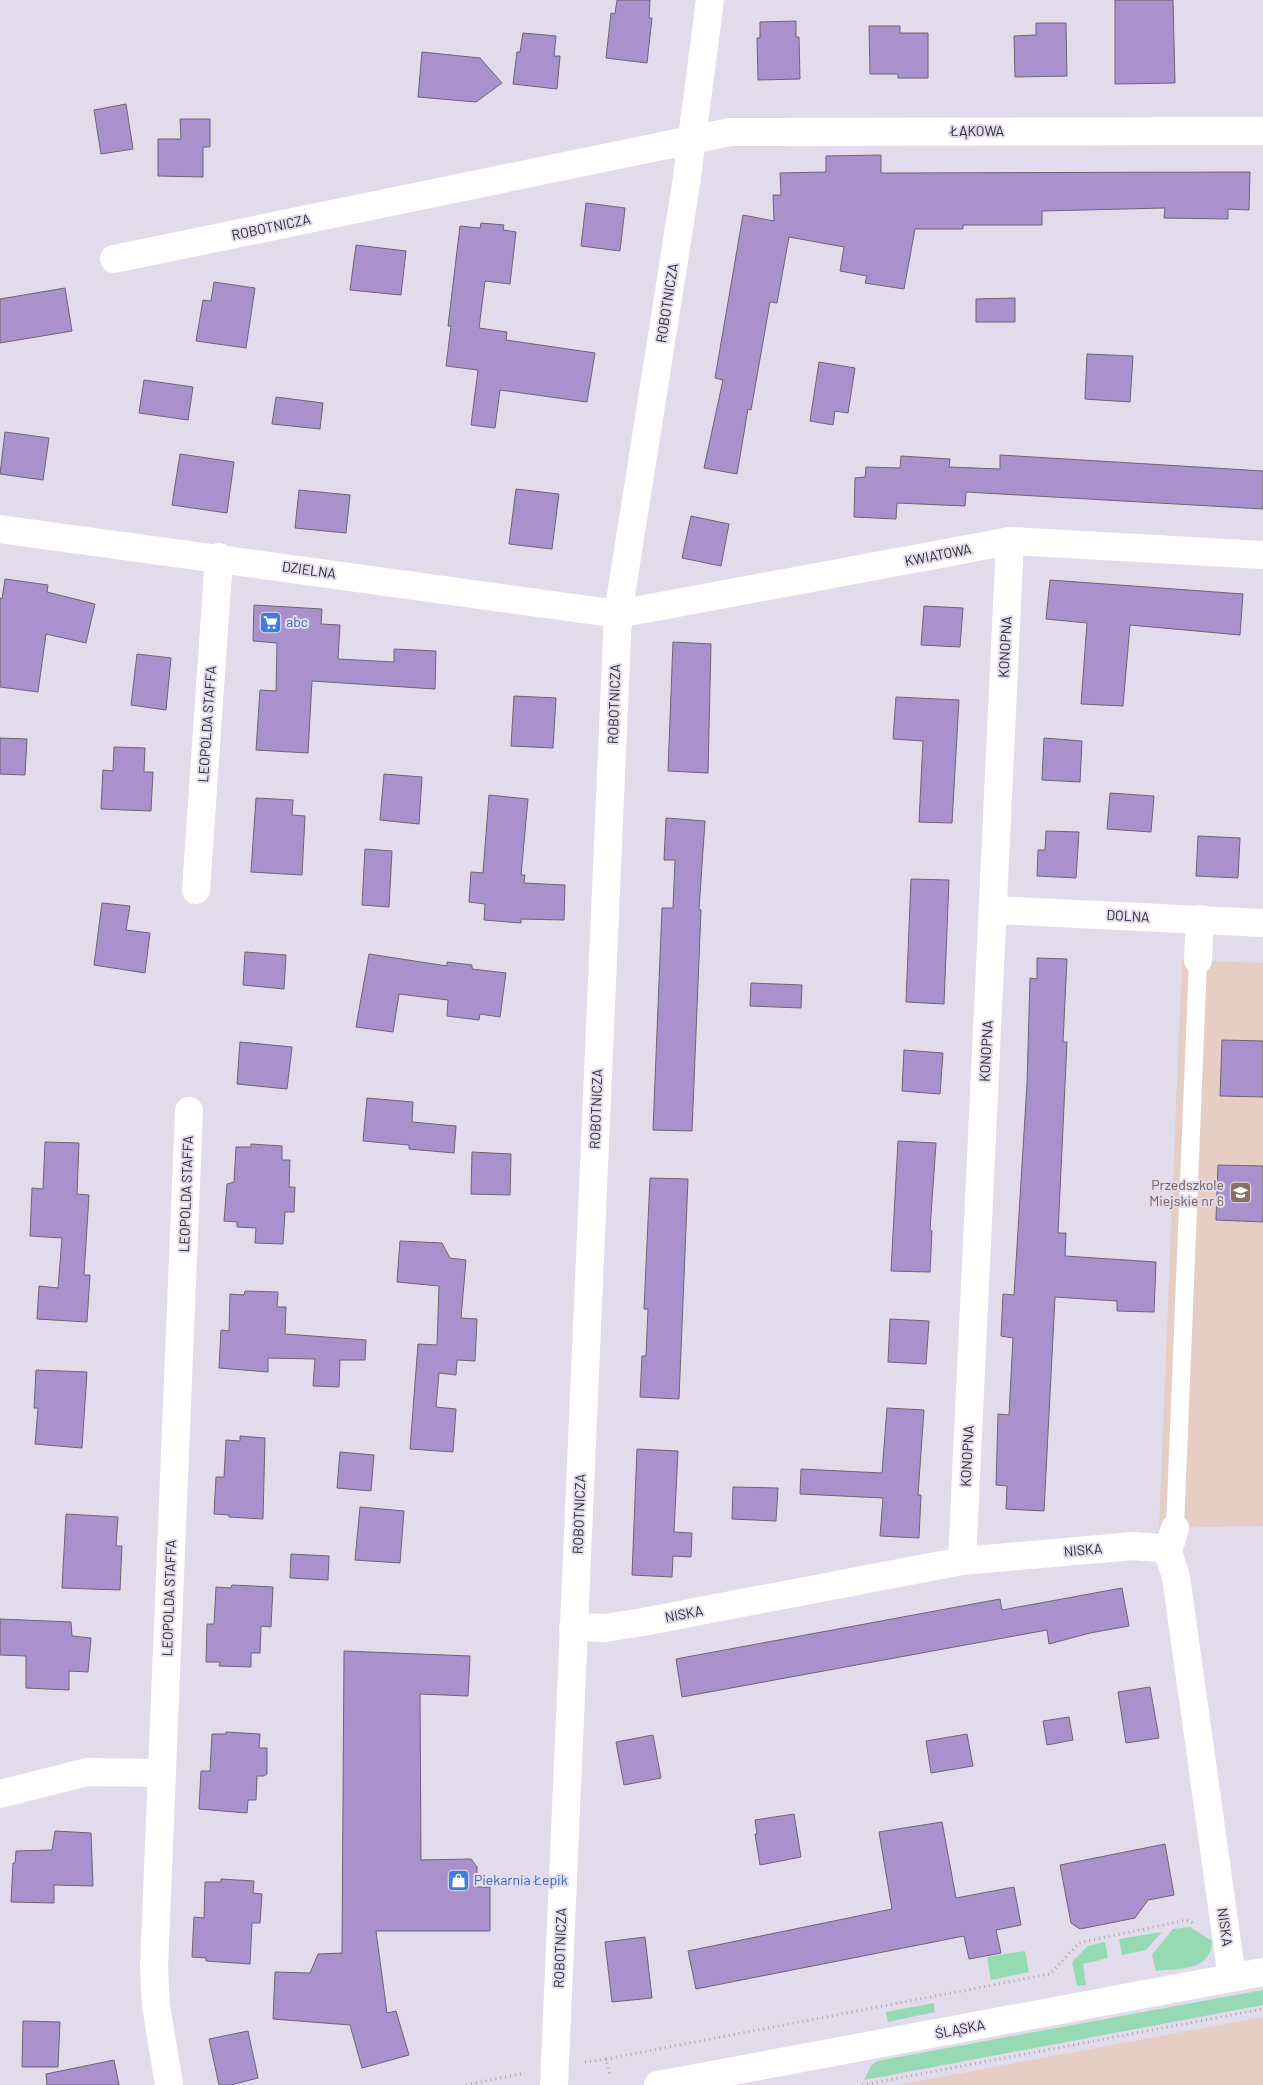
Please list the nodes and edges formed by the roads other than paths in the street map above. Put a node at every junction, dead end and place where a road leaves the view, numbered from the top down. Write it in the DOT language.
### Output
graph roads {
  1 [pos="710,0"];
  2 [pos="1263,131"];
  3 [pos="692,138"];
  4 [pos="114,259"];
  5 [pos="0,529"];
  6 [pos="1010,541"];
  7 [pos="1263,554"];
  8 [pos="219,558"];
  9 [pos="618,614"];
  10 [pos="196,890"];
  11 [pos="993,910"];
  12 [pos="1200,919"];
  13 [pos="1263,923"];
  14 [pos="1198,960"];
  15 [pos="189,1111"];
  16 [pos="1171,1540"];
  17 [pos="962,1562"];
  18 [pos="573,1627"];
  19 [pos="162,1774"];
  20 [pos="0,1794"];
  21 [pos="1263,1972"];
  22 [pos="1232,1978"];
  23 [pos="169,2085"];
  24 [pos="554,2085"];
  25 [pos="658,2085"];
  1 -- 3 [label="street, ROBOTNICZA"];
  2 -- 3 [label="street, ŁĄKOWA"];
  3 -- 4 [label="street, ROBOTNICZA"];
  3 -- 9 [label="street, ROBOTNICZA"];
  5 -- 8 [label="street, DZIELNA"];
  6 -- 7 [label="street, KWIATOWA"];
  6 -- 9 [label="street, KWIATOWA"];
  6 -- 11 [label="street, KONOPNA"];
  8 -- 9 [label="street, DZIELNA"];
  8 -- 10 [label="street, LEOPOLDA STAFFA"];
  9 -- 18 [label="street, ROBOTNICZA"];
  11 -- 12 [label="street, DOLNA"];
  11 -- 17 [label="street, KONOPNA"];
  12 -- 13 [label="street, DOLNA"];
  12 -- 14 [label="street"];
  14 -- 16 [label="lane"];
  15 -- 19 [label="street, LEOPOLDA STAFFA"];
  16 -- 17 [label="street, NISKA"];
  16 -- 22 [label="street, NISKA"];
  17 -- 18 [label="street, NISKA"];
  18 -- 24 [label="street, ROBOTNICZA"];
  19 -- 20 [label="street"];
  19 -- 23 [label="street, LEOPOLDA STAFFA"];
  21 -- 22 [label="street, ŚLĄSKA"];
  22 -- 25 [label="street, ŚLĄSKA"];
}
